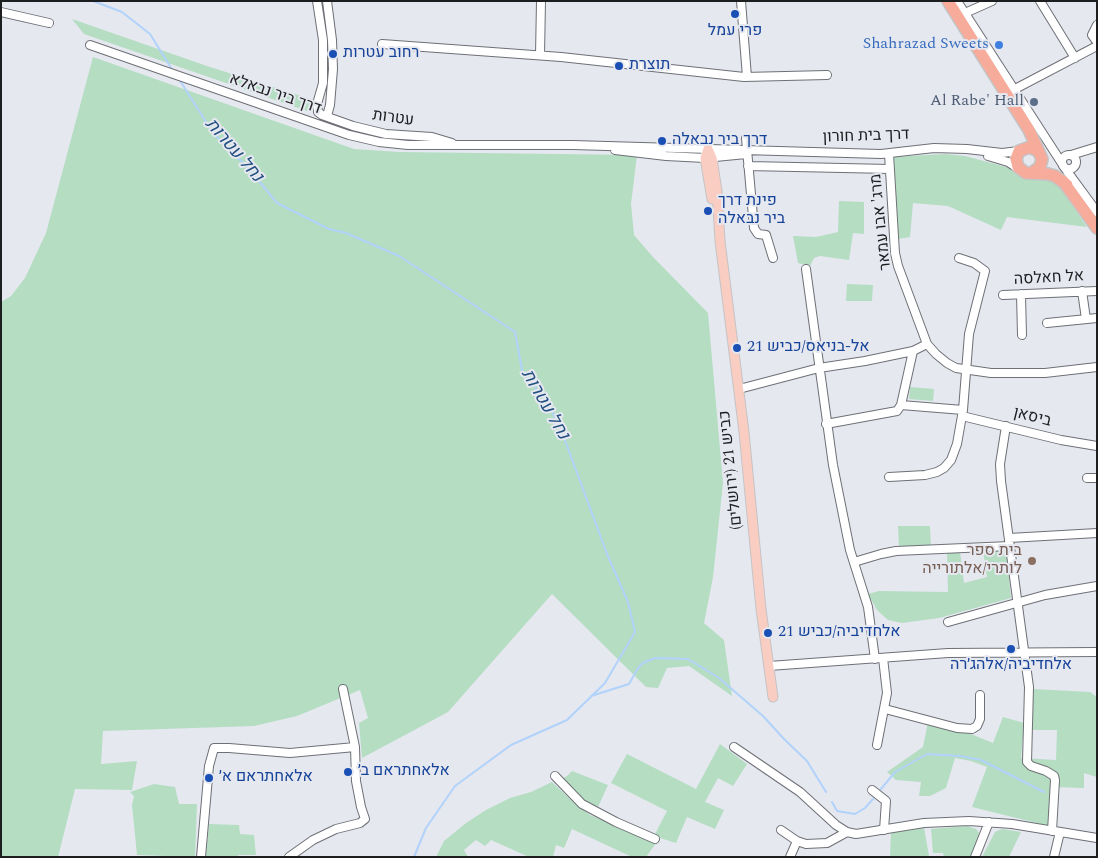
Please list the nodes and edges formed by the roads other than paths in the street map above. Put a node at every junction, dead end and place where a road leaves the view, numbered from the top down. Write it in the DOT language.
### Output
graph roads {
  1 [pos="317,1"];
  2 [pos="327,1"];
  3 [pos="541,1"];
  4 [pos="741,1"];
  5 [pos="948,1"];
  6 [pos="957,1"];
  7 [pos="992,1"];
  8 [pos="1040,1"];
  9 [pos="1,12"];
  10 [pos="964,13"];
  11 [pos="49,23"];
  12 [pos="1097,25"];
  13 [pos="382,44"];
  14 [pos="1097,44"];
  15 [pos="90,45"];
  16 [pos="540,55"];
  17 [pos="1075,58"];
  18 [pos="827,75"];
  19 [pos="747,77"];
  20 [pos="1015,89"];
  21 [pos="327,116"];
  22 [pos="1024,122"];
  23 [pos="1044,135"];
  24 [pos="746,138"];
  25 [pos="456,145"];
  26 [pos="573,145"];
  27 [pos="1097,148"];
  28 [pos="967,149"];
  29 [pos="1021,150"];
  30 [pos="747,152"];
  31 [pos="889,154"];
  32 [pos="708,155"];
  33 [pos="1040,155"];
  34 [pos="1070,155"];
  35 [pos="725,156"];
  36 [pos="687,157"];
  37 [pos="1075,165"];
  38 [pos="748,166"];
  39 [pos="1063,166"];
  40 [pos="890,169"];
  41 [pos="1021,170"];
  42 [pos="1034,172"];
  43 [pos="711,176"];
  44 [pos="1067,185"];
  45 [pos="1082,190"];
  46 [pos="1097,212"];
  47 [pos="1097,228"];
  48 [pos="773,258"];
  49 [pos="959,258"];
  50 [pos="806,268"];
  51 [pos="1082,291"];
  52 [pos="1097,291"];
  53 [pos="1021,294"];
  54 [pos="1003,295"];
  55 [pos="1097,318"];
  56 [pos="1086,319"];
  57 [pos="1047,323"];
  58 [pos="1022,335"];
  59 [pos="927,344"];
  60 [pos="913,351"];
  61 [pos="1097,367"];
  62 [pos="819,368"];
  63 [pos="967,371"];
  64 [pos="739,389"];
  65 [pos="901,405"];
  66 [pos="962,413"];
  67 [pos="826,424"];
  68 [pos="1006,426"];
  69 [pos="1097,446"];
  70 [pos="889,477"];
  71 [pos="1087,478"];
  72 [pos="1097,478"];
  73 [pos="1097,533"];
  74 [pos="1010,542"];
  75 [pos="854,562"];
  76 [pos="1097,586"];
  77 [pos="1018,602"];
  78 [pos="948,622"];
  79 [pos="1024,651"];
  80 [pos="1097,652"];
  81 [pos="879,659"];
  82 [pos="769,666"];
  83 [pos="342,689"];
  84 [pos="980,695"];
  85 [pos="773,697"];
  86 [pos="885,709"];
  87 [pos="877,745"];
  88 [pos="356,747"];
  89 [pos="734,747"];
  90 [pos="556,776"];
  91 [pos="872,790"];
  92 [pos="989,822"];
  93 [pos="781,830"];
  94 [pos="884,830"];
  95 [pos="847,832"];
  96 [pos="1056,832"];
  97 [pos="1097,838"];
  98 [pos="655,839"];
  99 [pos="797,841"];
  100 [pos="201,857"];
  101 [pos="290,857"];
  102 [pos="790,857"];
  103 [pos="975,857"];
  104 [pos="1054,857"];
  1 -- 21 [label="street"];
  2 -- 21 [label="street"];
  3 -- 16 [label="street"];
  4 -- 19 [label="street"];
  5 -- 22 [label="highway"];
  6 -- 10 [label="street"];
  7 -- 10 [label="street"];
  8 -- 17 [label="street"];
  9 -- 11 [label="street"];
  10 -- 20 [label="street"];
  12 -- 14 [label="street"];
  13 -- 16 [label="street"];
  14 -- 17 [label="street"];
  15 -- 25 [label="street, דרך ביר נבאלא"];
  16 -- 19 [label="street"];
  17 -- 20 [label="street"];
  18 -- 19 [label="street"];
  20 -- 23 [label="street"];
  21 -- 25 [label="street, עטרות"];
  22 -- 29 [label="highway"];
  22 -- 33 [label="highway"];
  23 -- 34 [label="street"];
  23 -- 39 [label="street"];
  24 -- 30 [label="street"];
  25 -- 26 [label="street, דרך בית חורון"];
  26 -- 32 [label="street, דרך בית חורון"];
  26 -- 36 [label="street, דרך בית חורון"];
  27 -- 34 [label="street"];
  27 -- 37 [label="street"];
  28 -- 29 [label="street, דרך בית חורון"];
  28 -- 31 [label="street, דרך בית חורון"];
  28 -- 41 [label="street, דרך בית חורון"];
  29 -- 33 [label="highway"];
  29 -- 41 [label="highway"];
  30 -- 31 [label="street, דרך בית חורון"];
  30 -- 32 [label="street, דרך בית חורון"];
  30 -- 35 [label="street, דרך בית חורון"];
  30 -- 38 [label="street"];
  31 -- 40 [label="street, מרג' אבו עמאר"];
  32 -- 35 [label="street, דרך בית חורון"];
  32 -- 36 [label="street, דרך בית חורון"];
  32 -- 43 [label="main road, כביש 21 (ירושלים)"];
  33 -- 42 [label="highway"];
  33 -- 44 [label="highway"];
  34 -- 37 [label="street"];
  34 -- 39 [label="street"];
  35 -- 43 [label="street"];
  36 -- 43 [label="street"];
  37 -- 39 [label="street"];
  37 -- 45 [label="street"];
  38 -- 40 [label="street"];
  38 -- 48 [label="street"];
  39 -- 45 [label="street"];
  40 -- 59 [label="street, מרג' אבו עמאר"];
  41 -- 42 [label="highway"];
  42 -- 44 [label="highway"];
  43 -- 64 [label="main road, כביש 21 (ירושלים)"];
  44 -- 47 [label="highway"];
  45 -- 46 [label="street"];
  49 -- 63 [label="street"];
  50 -- 62 [label="street"];
  51 -- 52 [label="street, אל חאלסה"];
  51 -- 53 [label="street, אל חאלסה"];
  51 -- 56 [label="street"];
  53 -- 54 [label="street, אל חאלסה"];
  53 -- 58 [label="street"];
  55 -- 56 [label="street"];
  56 -- 57 [label="street"];
  59 -- 60 [label="street"];
  59 -- 63 [label="street, מרג' אבו עמאר"];
  60 -- 62 [label="street"];
  60 -- 65 [label="street"];
  61 -- 63 [label="street, מרג' אבו עמאר"];
  62 -- 64 [label="street"];
  62 -- 67 [label="street"];
  63 -- 66 [label="street"];
  64 -- 82 [label="main road, כביש 21 (ירושלים)"];
  65 -- 66 [label="street, ביסאן"];
  65 -- 67 [label="street"];
  66 -- 68 [label="street, ביסאן"];
  66 -- 70 [label="street"];
  67 -- 75 [label="street"];
  68 -- 69 [label="street, ביסאן"];
  68 -- 74 [label="street"];
  71 -- 72 [label="street"];
  73 -- 74 [label="street"];
  74 -- 75 [label="street"];
  74 -- 77 [label="street"];
  75 -- 81 [label="street"];
  76 -- 77 [label="street"];
  77 -- 78 [label="street"];
  77 -- 79 [label="street"];
  79 -- 80 [label="street"];
  79 -- 81 [label="street"];
  79 -- 96 [label="street"];
  81 -- 82 [label="street"];
  81 -- 86 [label="street"];
  82 -- 85 [label="main road, כביש 21 (ירושלים)"];
  83 -- 88 [label="street"];
  84 -- 86 [label="street"];
  86 -- 87 [label="street"];
  88 -- 100 [label="street"];
  88 -- 101 [label="street"];
  89 -- 95 [label="street"];
  90 -- 98 [label="street"];
  91 -- 94 [label="street"];
  92 -- 94 [label="street"];
  92 -- 96 [label="street"];
  92 -- 103 [label="street"];
  93 -- 99 [label="street"];
  94 -- 95 [label="street"];
  95 -- 99 [label="street"];
  96 -- 97 [label="street"];
  96 -- 104 [label="street"];
  99 -- 102 [label="street"];
}
